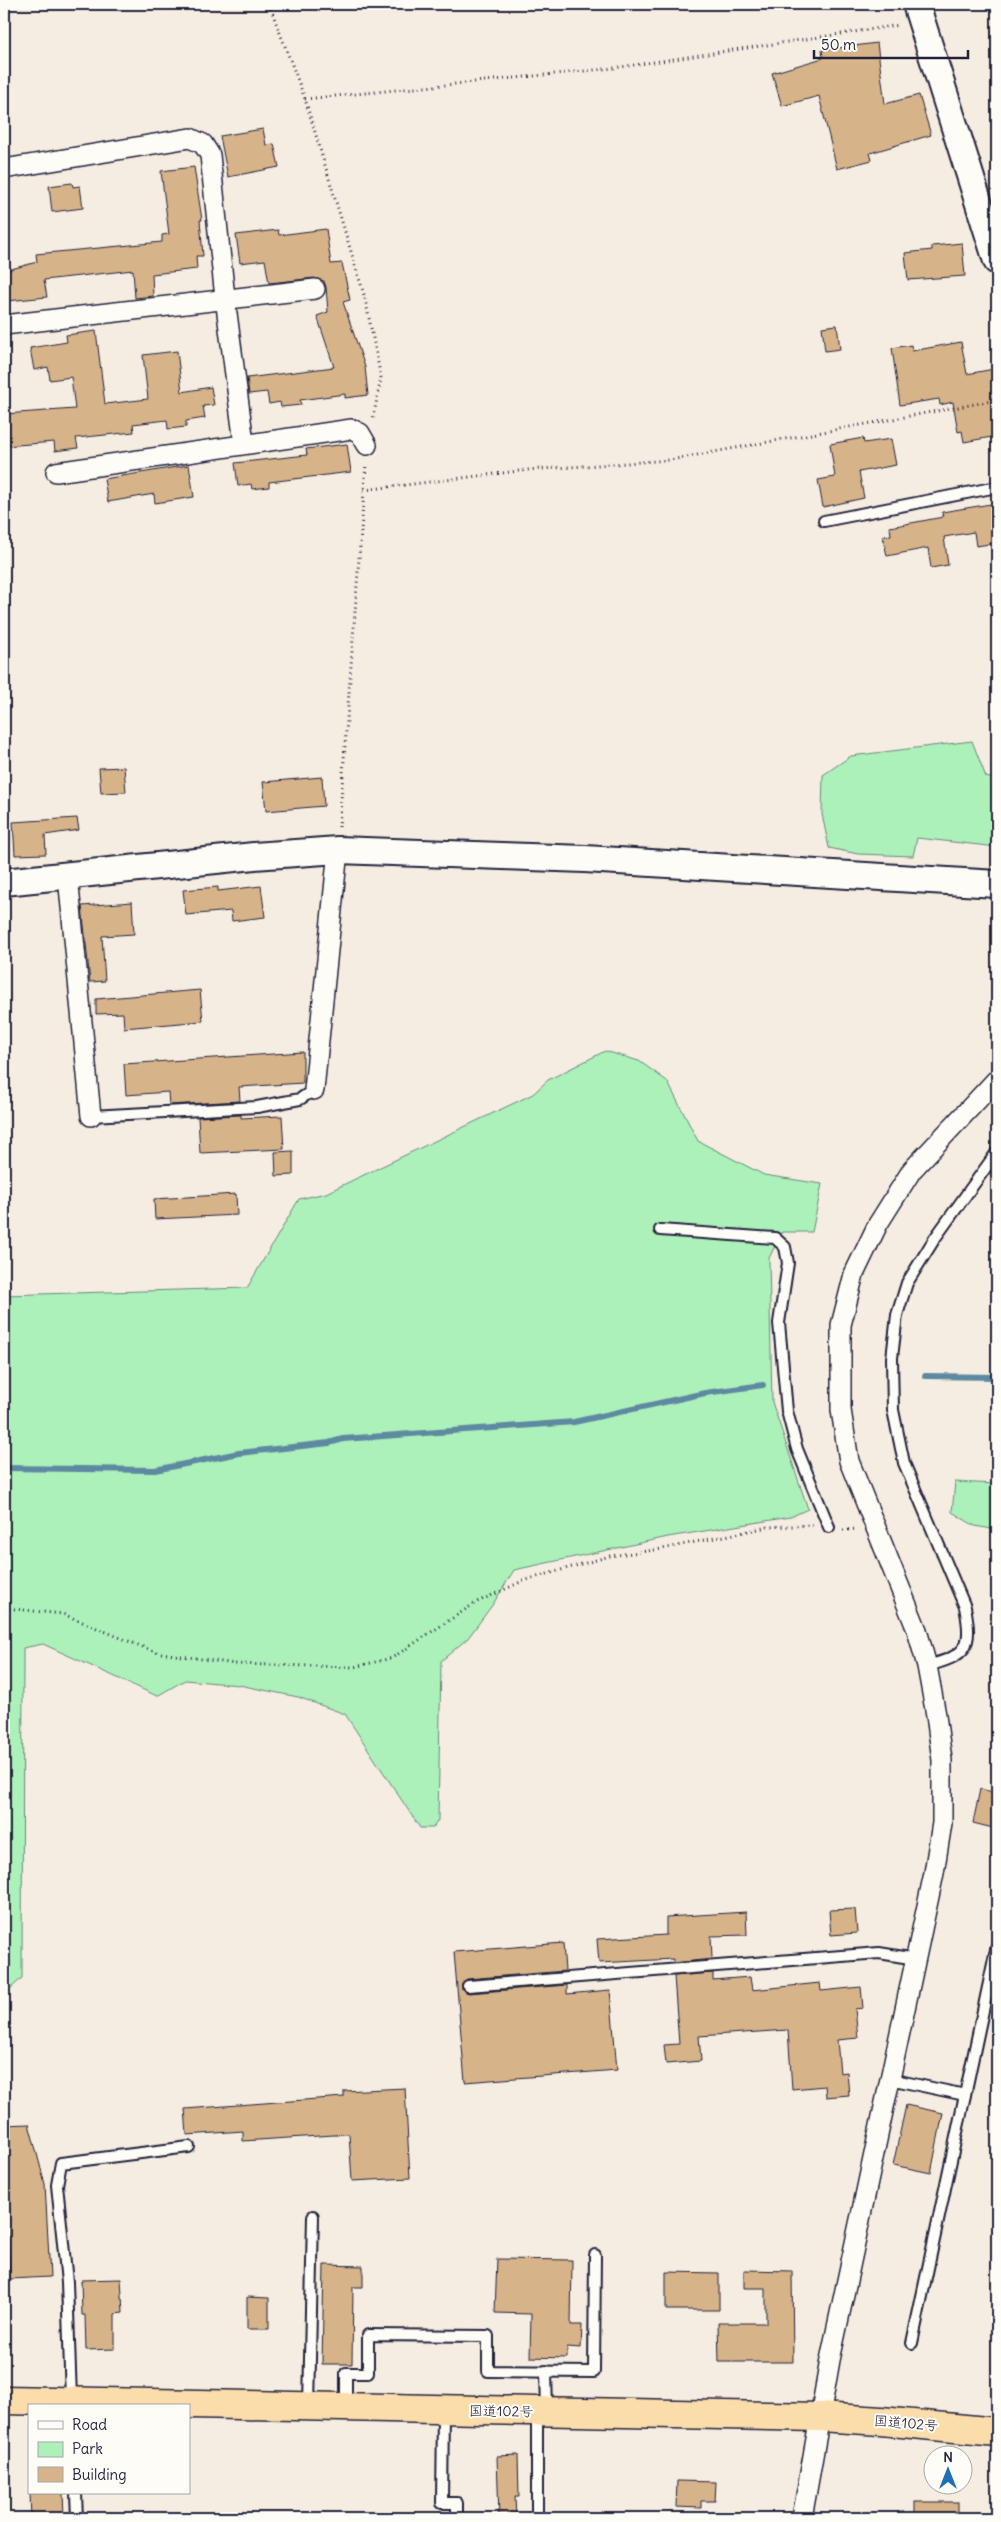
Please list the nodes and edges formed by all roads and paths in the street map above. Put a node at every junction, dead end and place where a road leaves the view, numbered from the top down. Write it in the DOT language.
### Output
graph roads {
  1 [pos="269,4"];
  2 [pos="919,13"];
  3 [pos="305,99"];
  4 [pos="4,169"];
  5 [pos="997,261"];
  6 [pos="315,289"];
  7 [pos="225,298"];
  8 [pos="4,325"];
  9 [pos="997,400"];
  10 [pos="244,443"];
  11 [pos="368,445"];
  12 [pos="56,472"];
  13 [pos="997,487"];
  14 [pos="364,490"];
  15 [pos="824,521"];
  16 [pos="338,850"];
  17 [pos="68,876"];
  18 [pos="4,882"];
  19 [pos="997,884"];
  20 [pos="997,1079"];
  21 [pos="314,1090"];
  22 [pos="91,1116"];
  23 [pos="997,1152"];
  24 [pos="660,1230"];
  25 [pos="875,1526"];
  26 [pos="829,1527"];
  27 [pos="4,1608"];
  28 [pos="927,1666"];
  29 [pos="997,1945"];
  30 [pos="916,1959"];
  31 [pos="468,1986"];
  32 [pos="890,2079"];
  33 [pos="965,2095"];
  34 [pos="189,2147"];
  35 [pos="313,2216"];
  36 [pos="595,2255"];
  37 [pos="912,2343"];
  38 [pos="546,2371"];
  39 [pos="4,2400"];
  40 [pos="71,2404"];
  41 [pos="190,2406"];
  42 [pos="309,2407"];
  43 [pos="346,2408"];
  44 [pos="443,2410"];
  45 [pos="542,2412"];
  46 [pos="820,2417"];
  47 [pos="997,2432"];
  48 [pos="76,2494"];
  49 [pos="77,2518"];
  50 [pos="457,2518"];
  51 [pos="537,2518"];
  52 [pos="802,2518"];
  1 -- 3 [label="path"];
  2 -- 3 [label="path"];
  2 -- 5 [label="street"];
  3 -- 11 [label="path"];
  4 -- 7 [label="street"];
  6 -- 7 [label="street"];
  7 -- 8 [label="street"];
  7 -- 10 [label="street"];
  9 -- 14 [label="path"];
  10 -- 11 [label="street"];
  10 -- 12 [label="street"];
  11 -- 14 [label="path"];
  13 -- 15 [label="lane"];
  14 -- 16 [label="path"];
  16 -- 17 [label="street"];
  16 -- 19 [label="street"];
  16 -- 21 [label="street"];
  17 -- 18 [label="street"];
  17 -- 22 [label="street"];
  20 -- 25 [label="street"];
  21 -- 22 [label="lane"];
  23 -- 28 [label="lane"];
  24 -- 26 [label="lane"];
  25 -- 26 [label="path"];
  25 -- 28 [label="street"];
  26 -- 27 [label="path"];
  28 -- 30 [label="street"];
  29 -- 33 [label="lane"];
  30 -- 31 [label="lane"];
  30 -- 32 [label="street"];
  32 -- 33 [label="lane"];
  32 -- 46 [label="street"];
  33 -- 37 [label="lane"];
  34 -- 40 [label="lane"];
  35 -- 42 [label="lane"];
  36 -- 38 [label="lane"];
  38 -- 43 [label="lane"];
  38 -- 45 [label="lane"];
  39 -- 40 [label="highway, 国道102号"];
  41 -- 42 [label="highway, 国道102号"];
  42 -- 43 [label="highway, 国道102号"];
  43 -- 44 [label="highway, 国道102号"];
  44 -- 45 [label="highway, 国道102号"];
  44 -- 50 [label="lane"];
  45 -- 46 [label="highway, 国道102号"];
  45 -- 51 [label="lane"];
  46 -- 47 [label="highway, 国道102号"];
  46 -- 52 [label="street"];
  48 -- 49 [label="lane"];
}
